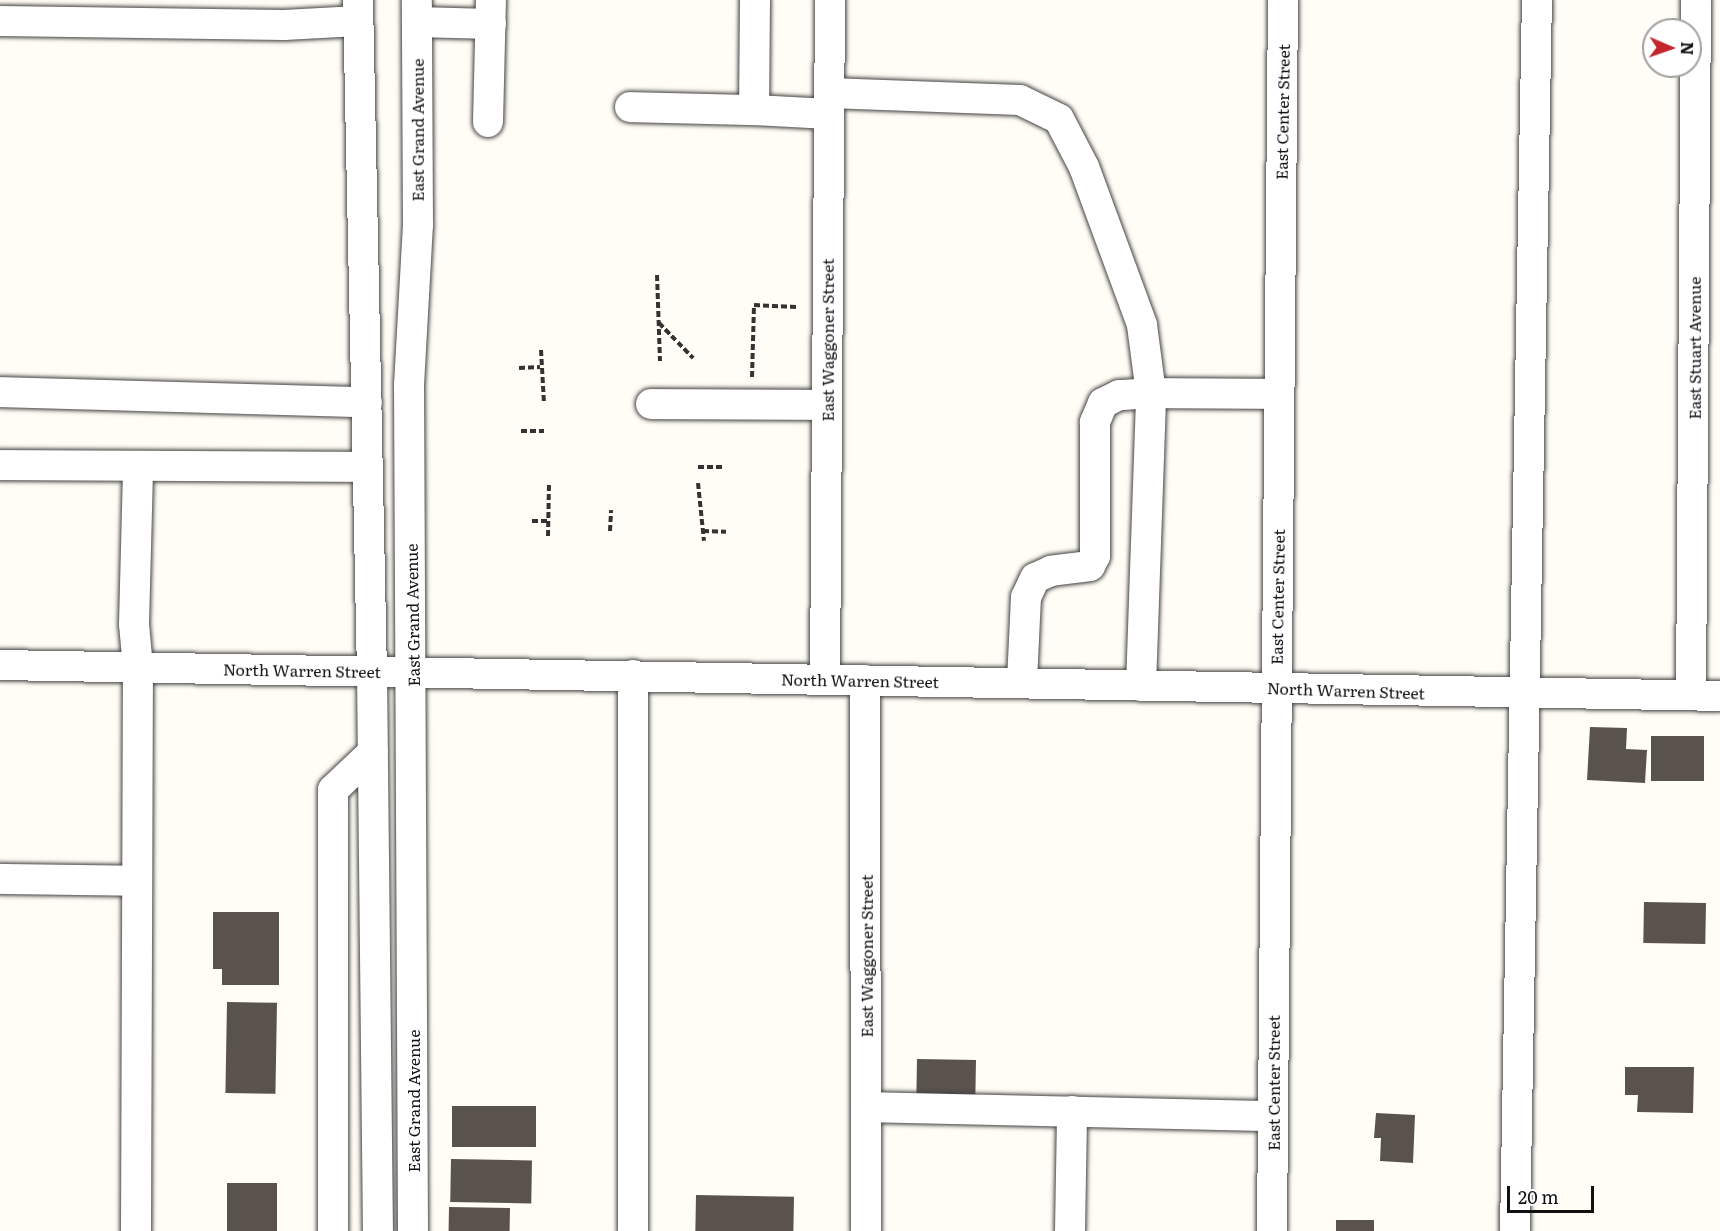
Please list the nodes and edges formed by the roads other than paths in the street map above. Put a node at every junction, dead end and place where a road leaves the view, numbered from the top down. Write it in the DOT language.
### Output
graph roads {
  1 [pos="755,0"];
  2 [pos="830,0"];
  3 [pos="1283,0"];
  4 [pos="1537,0"];
  5 [pos="1696,0"];
  6 [pos="358,11"];
  7 [pos="417,11"];
  8 [pos="491,12"];
  9 [pos="0,21"];
  10 [pos="829,104"];
  11 [pos="630,107"];
  12 [pos="754,110"];
  13 [pos="488,122"];
  14 [pos="0,392"];
  15 [pos="1151,393"];
  16 [pos="1279,394"];
  17 [pos="367,402"];
  18 [pos="651,404"];
  19 [pos="827,405"];
  20 [pos="0,465"];
  21 [pos="133,466"];
  22 [pos="368,467"];
  23 [pos="0,665"];
  24 [pos="138,668"];
  25 [pos="413,670"];
  26 [pos="372,672"];
  27 [pos="633,675"];
  28 [pos="825,679"];
  29 [pos="865,680"];
  30 [pos="1022,683"];
  31 [pos="1141,686"];
  32 [pos="1276,688"];
  33 [pos="1522,695"];
  34 [pos="1706,696"];
  35 [pos="373,752"];
  36 [pos="0,879"];
  37 [pos="137,881"];
  38 [pos="866,1107"];
  39 [pos="1072,1111"];
  40 [pos="1272,1116"];
  41 [pos="136,1231"];
  42 [pos="333,1231"];
  43 [pos="378,1231"];
  44 [pos="413,1231"];
  45 [pos="633,1231"];
  46 [pos="866,1231"];
  47 [pos="1070,1231"];
  48 [pos="1272,1231"];
  49 [pos="1515,1231"];
  1 -- 12 [label="street"];
  2 -- 10 [label="street, East Waggoner Street"];
  3 -- 16 [label="street, East Center Street"];
  4 -- 33 [label="street"];
  5 -- 34 [label="street, East Stuart Avenue"];
  6 -- 9 [label="street"];
  6 -- 17 [label="street"];
  7 -- 8 [label="street"];
  7 -- 25 [label="street, East Grand Avenue"];
  8 -- 13 [label="street"];
  10 -- 12 [label="street"];
  10 -- 15 [label="street"];
  10 -- 19 [label="street, East Waggoner Street"];
  11 -- 12 [label="street"];
  14 -- 17 [label="street"];
  15 -- 16 [label="street"];
  15 -- 30 [label="street"];
  15 -- 31 [label="street"];
  16 -- 32 [label="street, East Center Street"];
  17 -- 22 [label="street"];
  18 -- 19 [label="street"];
  19 -- 28 [label="street, East Waggoner Street"];
  20 -- 21 [label="street"];
  21 -- 22 [label="street"];
  21 -- 24 [label="street"];
  22 -- 26 [label="street"];
  23 -- 24 [label="street, North Warren Street"];
  24 -- 26 [label="street, North Warren Street"];
  24 -- 37 [label="street"];
  25 -- 26 [label="street, North Warren Street"];
  25 -- 27 [label="street, North Warren Street"];
  25 -- 44 [label="street, East Grand Avenue"];
  26 -- 35 [label="street"];
  27 -- 28 [label="street, North Warren Street"];
  27 -- 45 [label="street"];
  28 -- 29 [label="street, North Warren Street"];
  29 -- 30 [label="street, North Warren Street"];
  29 -- 38 [label="street, East Waggoner Street"];
  30 -- 31 [label="street, North Warren Street"];
  31 -- 32 [label="street, North Warren Street"];
  32 -- 33 [label="street, North Warren Street"];
  32 -- 40 [label="street, East Center Street"];
  33 -- 34 [label="street, North Warren Street"];
  33 -- 49 [label="street"];
  35 -- 42 [label="street"];
  35 -- 43 [label="street"];
  36 -- 37 [label="street"];
  37 -- 41 [label="street"];
  38 -- 39 [label="street"];
  38 -- 46 [label="street, East Waggoner Street"];
  39 -- 40 [label="street"];
  39 -- 47 [label="street"];
  40 -- 48 [label="street, East Center Street"];
}
